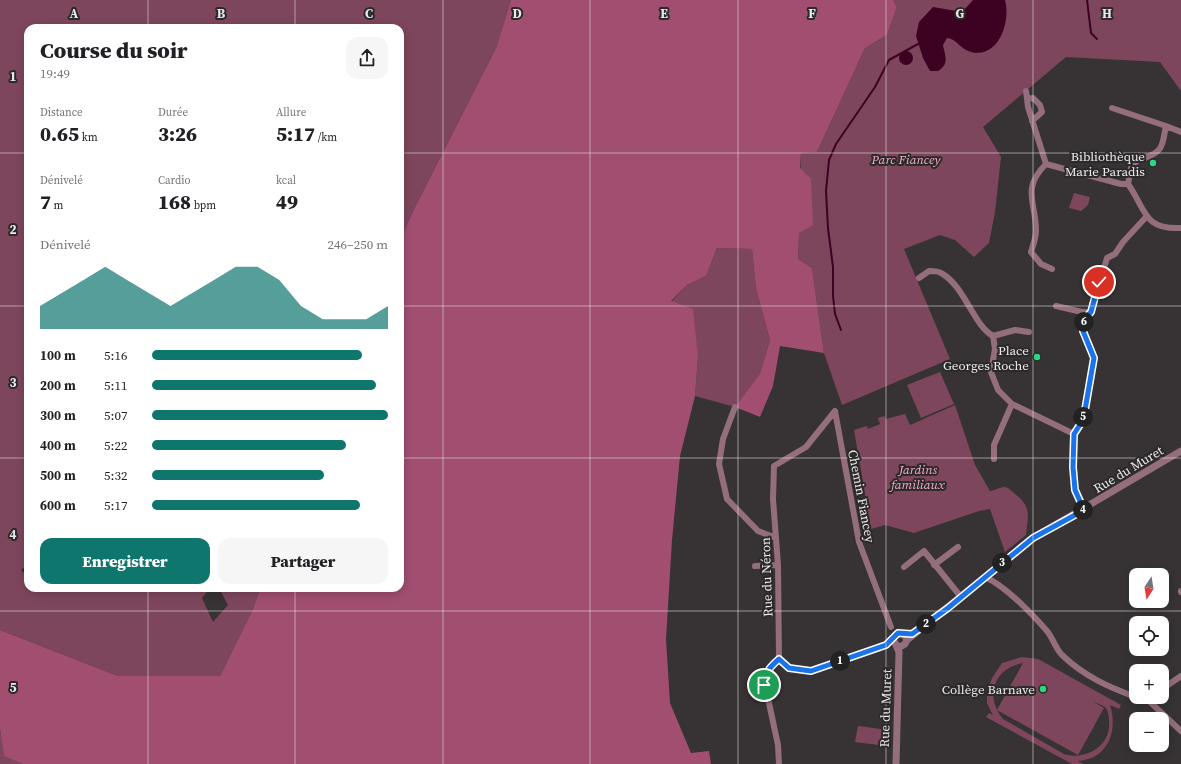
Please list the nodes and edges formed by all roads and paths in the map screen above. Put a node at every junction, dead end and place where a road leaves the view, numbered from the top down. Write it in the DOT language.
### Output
graph roads {
  1 [pos="1026,91"];
  2 [pos="1028,99"];
  3 [pos="1112,108"];
  4 [pos="1032,121"];
  5 [pos="1166,126"];
  6 [pos="1181,132"];
  7 [pos="1145,158"];
  8 [pos="1136,162"];
  9 [pos="1046,164"];
  10 [pos="1128,184"];
  11 [pos="1147,216"];
  12 [pos="1181,228"];
  13 [pos="1052,269"];
  14 [pos="919,278"];
  15 [pos="1056,306"];
  16 [pos="1089,314"];
  17 [pos="1029,332"];
  18 [pos="993,336"];
  19 [pos="1012,404"];
  20 [pos="735,407"];
  21 [pos="835,411"];
  22 [pos="1074,434"];
  23 [pos="1181,451"];
  24 [pos="994,459"];
  25 [pos="1084,510"];
  26 [pos="776,538"];
  27 [pos="958,547"];
  28 [pos="778,565"];
  29 [pos="934,565"];
  30 [pos="755,566"];
  31 [pos="904,567"];
  32 [pos="985,576"];
  33 [pos="961,597"];
  34 [pos="900,641"];
  35 [pos="779,659"];
  36 [pos="1181,676"];
  37 [pos="1169,684"];
  38 [pos="1129,694"];
  39 [pos="1155,704"];
  40 [pos="1181,731"];
  41 [pos="779,764"];
  42 [pos="896,764"];
  1 -- 2 [label="street"];
  2 -- 4 [label="street"];
  2 -- 4 [label="street"];
  3 -- 5 [label="street"];
  4 -- 9 [label="street"];
  5 -- 6 [label="street"];
  5 -- 7 [label="street"];
  8 -- 10 [label="street"];
  9 -- 10 [label="street"];
  9 -- 13 [label="street"];
  10 -- 11 [label="street"];
  11 -- 12 [label="street"];
  11 -- 16 [label="street"];
  14 -- 18 [label="street"];
  15 -- 16 [label="street"];
  16 -- 22 [label="street"];
  17 -- 18 [label="street"];
  18 -- 19 [label="street"];
  19 -- 22 [label="street"];
  19 -- 24 [label="street"];
  20 -- 26 [label="street"];
  21 -- 26 [label="street, Rue du Néron"];
  21 -- 34 [label="street, Chemin Fiancey"];
  22 -- 25 [label="street"];
  23 -- 25 [label="street, Rue du Muret"];
  25 -- 32 [label="street, Rue du Muret"];
  26 -- 28 [label="street, Rue du Néron"];
  27 -- 29 [label="street"];
  28 -- 30 [label="street"];
  28 -- 35 [label="street, Rue du Néron"];
  29 -- 31 [label="street"];
  29 -- 33 [label="street"];
  32 -- 33 [label="street, Rue du Muret"];
  32 -- 38 [label="street"];
  33 -- 34 [label="street, Rue du Muret"];
  34 -- 35 [label="street"];
  34 -- 42 [label="street, Rue du Muret"];
  35 -- 41 [label="street"];
  36 -- 37 [label="street"];
  39 -- 40 [label="street"];
}
